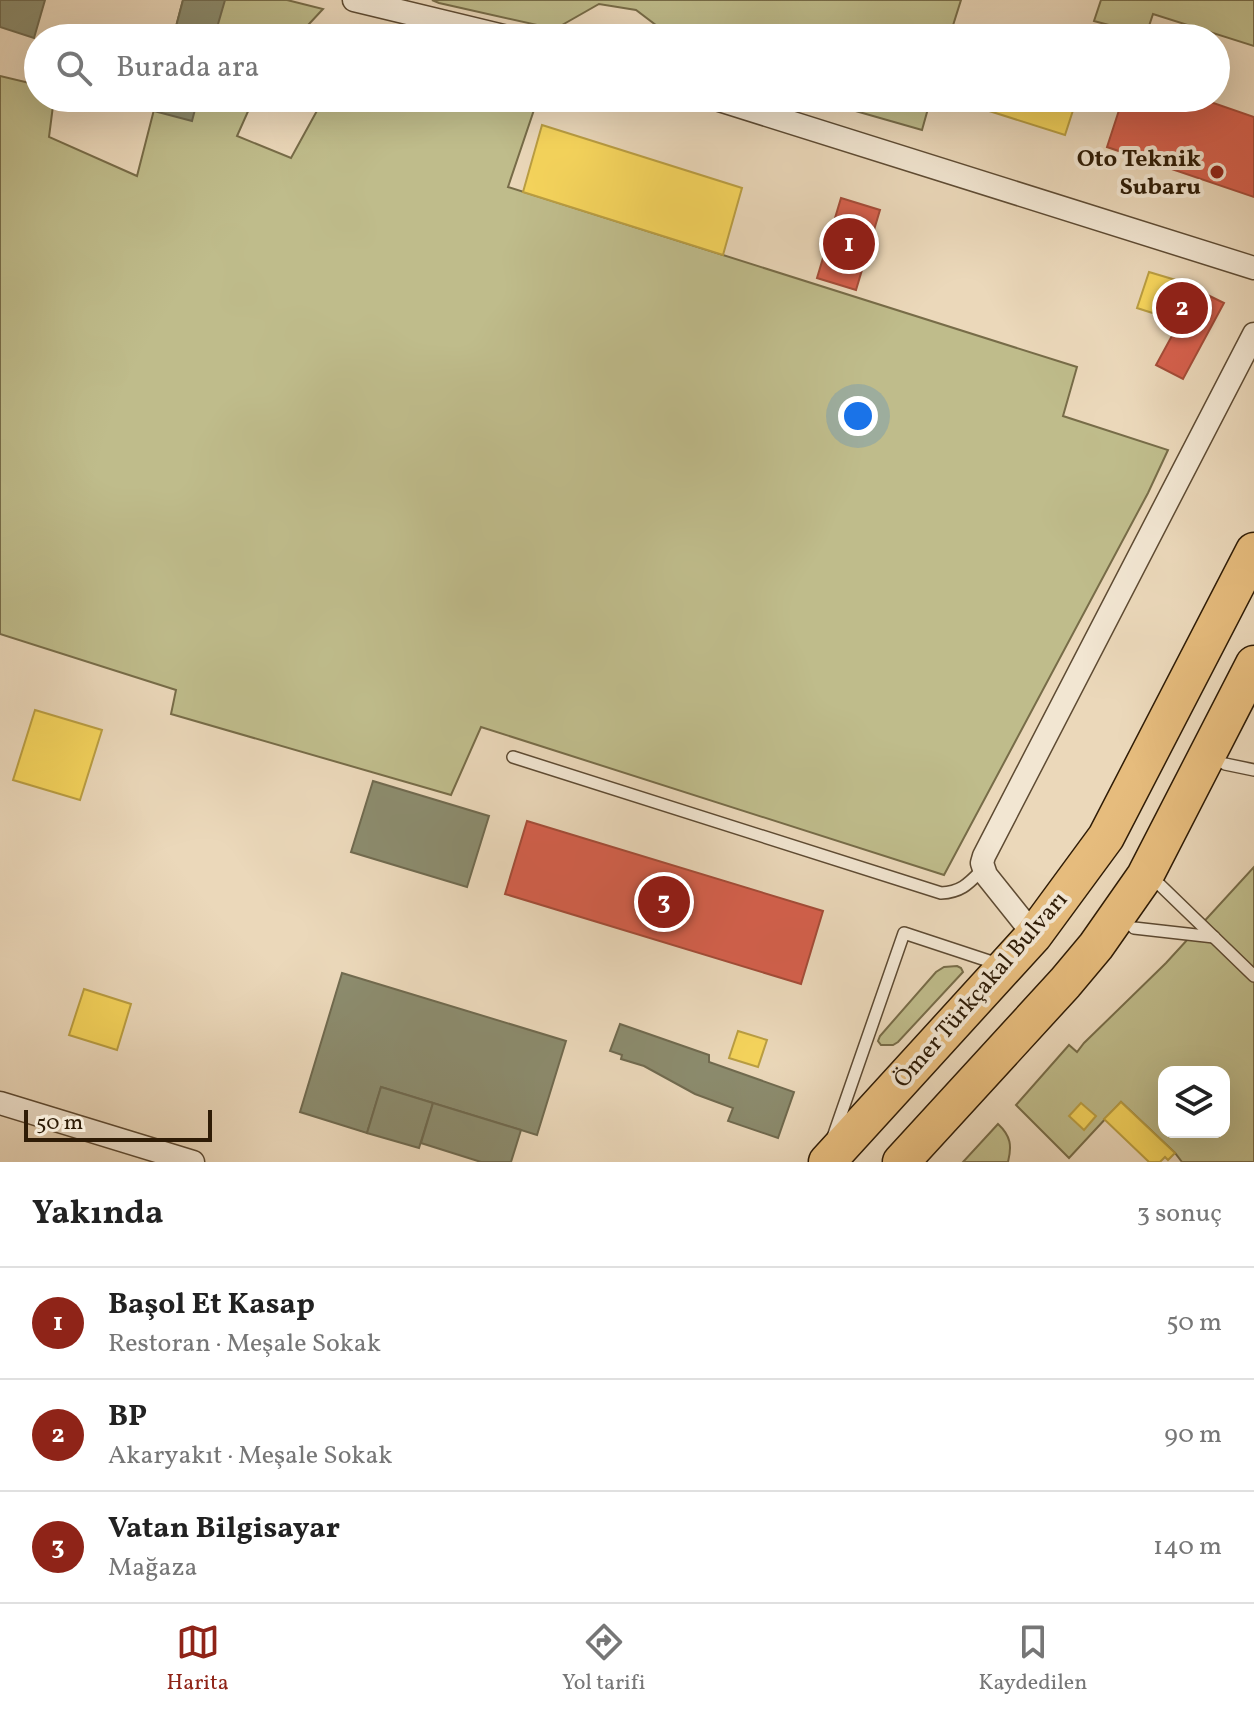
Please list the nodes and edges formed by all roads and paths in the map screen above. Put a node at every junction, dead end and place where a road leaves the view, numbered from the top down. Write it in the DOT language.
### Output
graph roads {
  1 [pos="354,0"];
  2 [pos="454,24"];
  3 [pos="758,112"];
  4 [pos="1254,268"];
  5 [pos="1254,334"];
  6 [pos="1254,551"];
  7 [pos="1254,664"];
  8 [pos="1254,710"];
  9 [pos="513,757"];
  10 [pos="1240,767"];
  11 [pos="983,869"];
  12 [pos="1160,885"];
  13 [pos="1134,928"];
  14 [pos="1034,935"];
  15 [pos="1214,937"];
  16 [pos="1006,967"];
  17 [pos="1254,976"];
  18 [pos="0,1103"];
  19 [pos="193,1162"];
  20 [pos="826,1162"];
  21 [pos="901,1162"];
  22 [pos="928,1162"];
  1 -- 2 [label="street"];
  3 -- 4 [label="street"];
  5 -- 11 [label="street"];
  6 -- 14 [label="main road, Ömer Türkçakal Bulvarı"];
  7 -- 21 [label="main road"];
  8 -- 10 [label="main road"];
  9 -- 11 [label="lane"];
  10 -- 12 [label="main road"];
  11 -- 14 [label="street"];
  12 -- 13 [label="main road"];
  12 -- 15 [label="lane"];
  13 -- 15 [label="lane"];
  13 -- 22 [label="main road"];
  14 -- 16 [label="main road, Ömer Türkçakal Bulvarı"];
  15 -- 17 [label="lane"];
  16 -- 20 [label="main road, Ömer Türkçakal Bulvarı"];
  16 -- 20 [label="lane"];
  18 -- 19 [label="street"];
}
